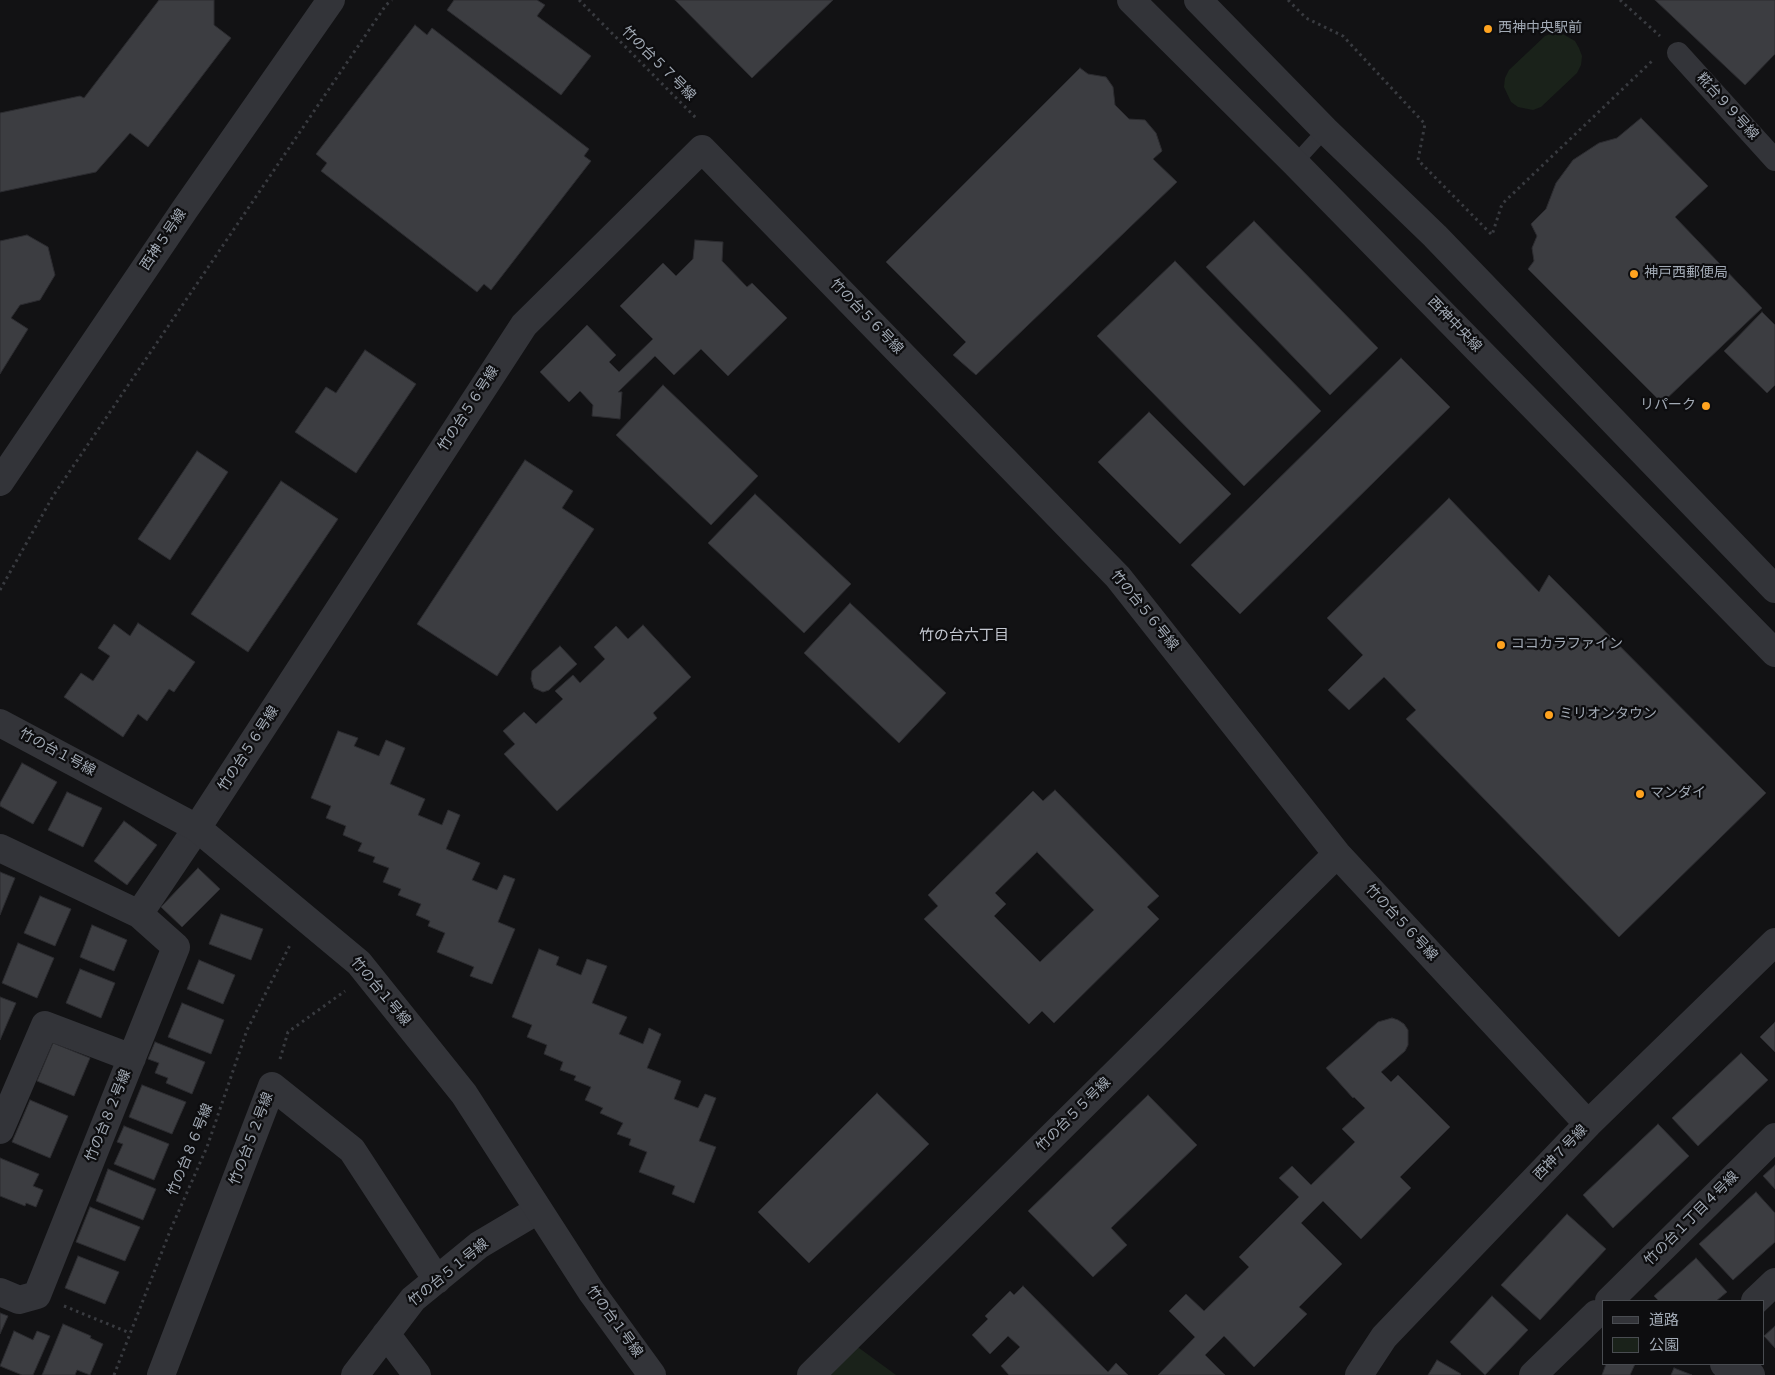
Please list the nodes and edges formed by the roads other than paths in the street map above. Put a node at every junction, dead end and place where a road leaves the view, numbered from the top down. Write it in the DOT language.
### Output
graph roads {
  1 [pos="332,0"];
  2 [pos="1131,0"];
  3 [pos="1198,0"];
  4 [pos="1674,49"];
  5 [pos="1325,130"];
  6 [pos="1775,160"];
  7 [pos="1295,163"];
  8 [pos="0,482"];
  9 [pos="1775,589"];
  10 [pos="1775,653"];
  11 [pos="0,723"];
  12 [pos="197,828"];
  13 [pos="0,848"];
  14 [pos="1337,854"];
  15 [pos="138,914"];
  16 [pos="1775,942"];
  17 [pos="132,1058"];
  18 [pos="1588,1124"];
  19 [pos="0,1130"];
  20 [pos="1775,1137"];
  21 [pos="538,1210"];
  22 [pos="437,1280"];
  23 [pos="1775,1282"];
  24 [pos="0,1292"];
  25 [pos="1613,1300"];
  26 [pos="1756,1300"];
  27 [pos="1602,1311"];
  28 [pos="386,1334"];
  29 [pos="1726,1365"];
  30 [pos="161,1375"];
  31 [pos="354,1375"];
  32 [pos="417,1375"];
  33 [pos="652,1375"];
  34 [pos="811,1375"];
  35 [pos="1359,1375"];
  36 [pos="1533,1375"];
  37 [pos="1751,1375"];
  1 -- 8 [label="street, 西神５号線"];
  2 -- 7 [label="street, 西神中央線"];
  3 -- 5 [label="street"];
  4 -- 6 [label="street, 糀台９９号線"];
  5 -- 7 [label="lane"];
  5 -- 9 [label="street"];
  7 -- 10 [label="street, 西神中央線"];
  11 -- 12 [label="street, 竹の台１号線"];
  12 -- 14 [label="street, 竹の台５６号線"];
  12 -- 15 [label="street"];
  12 -- 21 [label="street, 竹の台１号線"];
  13 -- 15 [label="street, 竹の台８２号線"];
  14 -- 18 [label="street, 竹の台５６号線"];
  14 -- 34 [label="street, 竹の台５５号線"];
  15 -- 17 [label="street, 竹の台８２号線"];
  16 -- 18 [label="street, 西神７号線"];
  17 -- 19 [label="street"];
  17 -- 24 [label="street, 竹の台８２号線"];
  18 -- 35 [label="street, 西神７号線"];
  20 -- 25 [label="street, 竹の台１丁目４号線"];
  21 -- 22 [label="street, 竹の台５１号線"];
  21 -- 33 [label="street, 竹の台１号線"];
  22 -- 28 [label="street, 竹の台５１号線"];
  22 -- 30 [label="street, 竹の台５２号線"];
  23 -- 26 [label="street"];
  27 -- 36 [label="street, 竹の台１丁目４号線"];
  28 -- 31 [label="street, 竹の台５１号線"];
  28 -- 32 [label="street"];
  29 -- 37 [label="street"];
}
